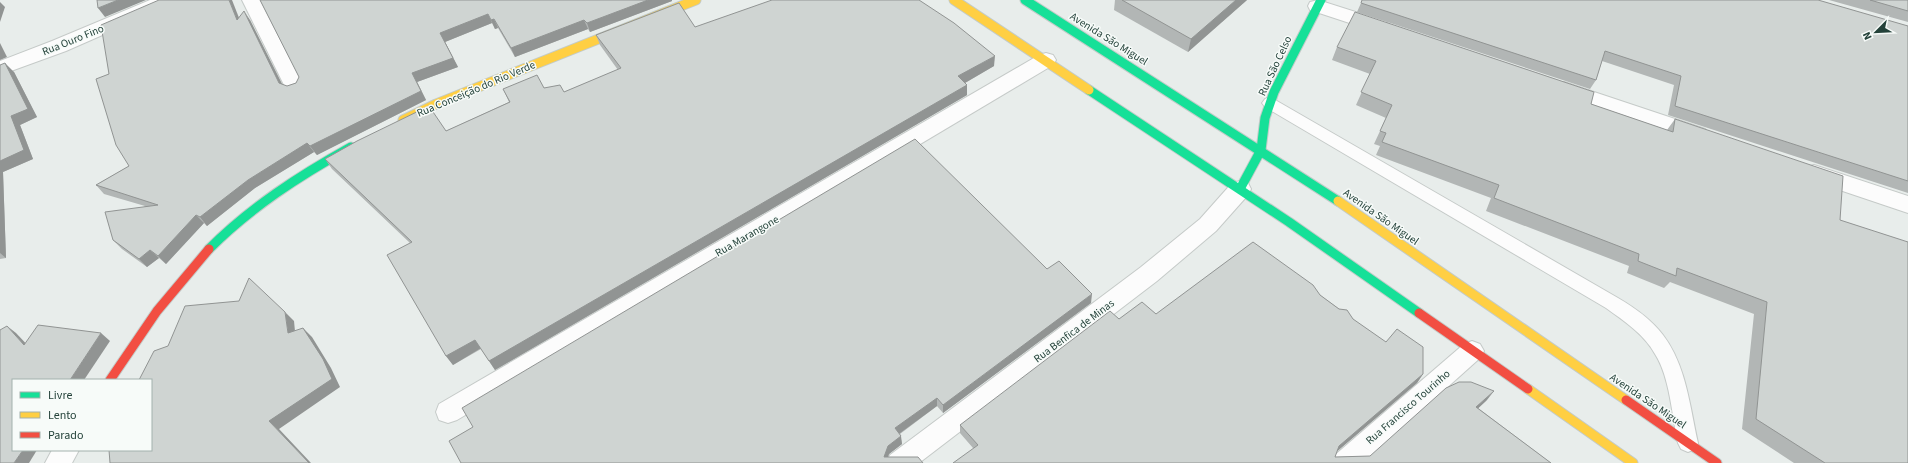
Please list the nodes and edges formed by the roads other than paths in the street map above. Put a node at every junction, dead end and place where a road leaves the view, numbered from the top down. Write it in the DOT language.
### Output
graph roads {
  1 [pos="166,0"];
  2 [pos="251,0"];
  3 [pos="696,0"];
  4 [pos="954,0"];
  5 [pos="1025,0"];
  6 [pos="1319,3"];
  7 [pos="1400,34"];
  8 [pos="1046,60"];
  9 [pos="0,68"];
  10 [pos="1544,83"];
  11 [pos="294,86"];
  12 [pos="1270,103"];
  13 [pos="396,123"];
  14 [pos="1719,141"];
  15 [pos="356,144"];
  16 [pos="1261,150"];
  17 [pos="1794,167"];
  18 [pos="1240,189"];
  19 [pos="1908,205"];
  20 [pos="1472,351"];
  21 [pos="111,379"];
  22 [pos="448,412"];
  23 [pos="1688,443"];
  24 [pos="65,451"];
  25 [pos="58,463"];
  26 [pos="899,463"];
  27 [pos="1344,463"];
  28 [pos="1633,463"];
  29 [pos="1718,463"];
  1 -- 9 [label="street, Rua Ouro Fino"];
  2 -- 11 [label="street"];
  3 -- 13 [label="main road, Rua Conceição do Rio Verde"];
  4 -- 8 [label="main road"];
  5 -- 16 [label="main road, Avenida São Miguel"];
  6 -- 7 [label="street"];
  6 -- 12 [label="main road, Rua São Celso"];
  8 -- 18 [label="main road"];
  8 -- 22 [label="street, Rua Marangone"];
  10 -- 14 [label="street"];
  12 -- 16 [label="main road, Rua São Celso"];
  12 -- 23 [label="lane"];
  15 -- 21 [label="main road"];
  16 -- 18 [label="main road, Rua São Celso"];
  16 -- 23 [label="main road, Avenida São Miguel"];
  17 -- 19 [label="street"];
  18 -- 20 [label="main road"];
  18 -- 26 [label="street, Rua Benfica de Minas"];
  20 -- 27 [label="street, Rua Francisco Tourinho"];
  20 -- 28 [label="main road"];
  23 -- 29 [label="main road, Avenida São Miguel"];
  24 -- 25 [label="street"];
}
